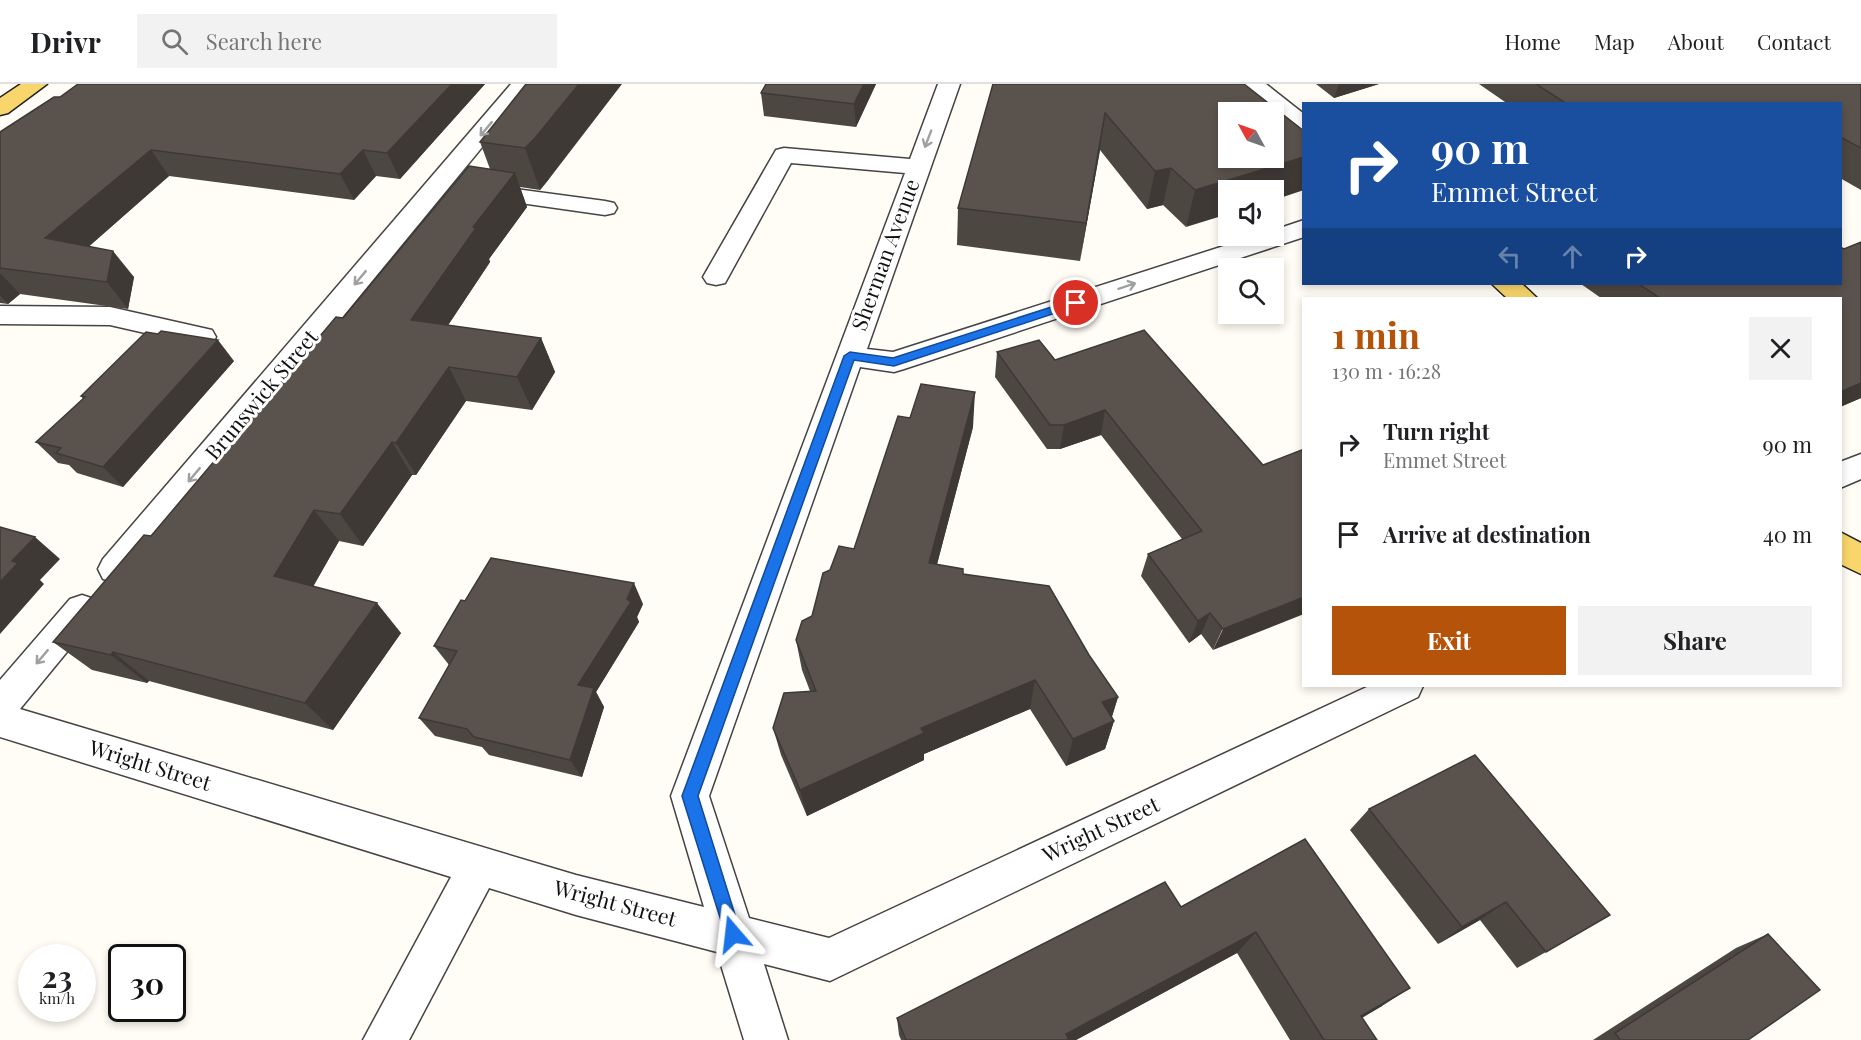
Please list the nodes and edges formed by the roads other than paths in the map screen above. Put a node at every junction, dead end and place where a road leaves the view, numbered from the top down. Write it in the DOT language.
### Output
graph roads {
  1 [pos="36,84"];
  2 [pos="524,84"];
  3 [pos="949,84"];
  4 [pos="1252,84"];
  5 [pos="0,108"];
  6 [pos="1302,123"];
  7 [pos="918,167"];
  8 [pos="438,185"];
  9 [pos="605,208"];
  10 [pos="1302,229"];
  11 [pos="716,278"];
  12 [pos="1506,285"];
  13 [pos="1523,297"];
  14 [pos="0,315"];
  15 [pos="202,337"];
  16 [pos="850,356"];
  17 [pos="1861,466"];
  18 [pos="1842,475"];
  19 [pos="1842,547"];
  20 [pos="1861,561"];
  21 [pos="1403,687"];
  22 [pos="0,707"];
  23 [pos="0,720"];
  24 [pos="479,866"];
  25 [pos="733,934"];
  26 [pos="384,1040"];
  27 [pos="766,1040"];
  1 -- 5 [label="main road"];
  2 -- 8 [label="street, Brunswick Street, one-way"];
  3 -- 7 [label="street, Sherman Avenue, one-way"];
  4 -- 6 [label="street"];
  7 -- 11 [label="street"];
  7 -- 16 [label="street, Sherman Avenue"];
  8 -- 9 [label="street"];
  8 -- 22 [label="street, Brunswick Street, one-way"];
  16 -- 10 [label="street, one-way"];
  12 -- 13 [label="main road"];
  14 -- 15 [label="street"];
  16 -- 25 [label="street, Sherman Avenue"];
  17 -- 18 [label="street"];
  19 -- 20 [label="main road"];
  21 -- 25 [label="street, Wright Street"];
  23 -- 24 [label="street, Wright Street"];
  24 -- 25 [label="street, Wright Street"];
  24 -- 26 [label="street"];
  25 -- 27 [label="street, Sherman Avenue"];
}
